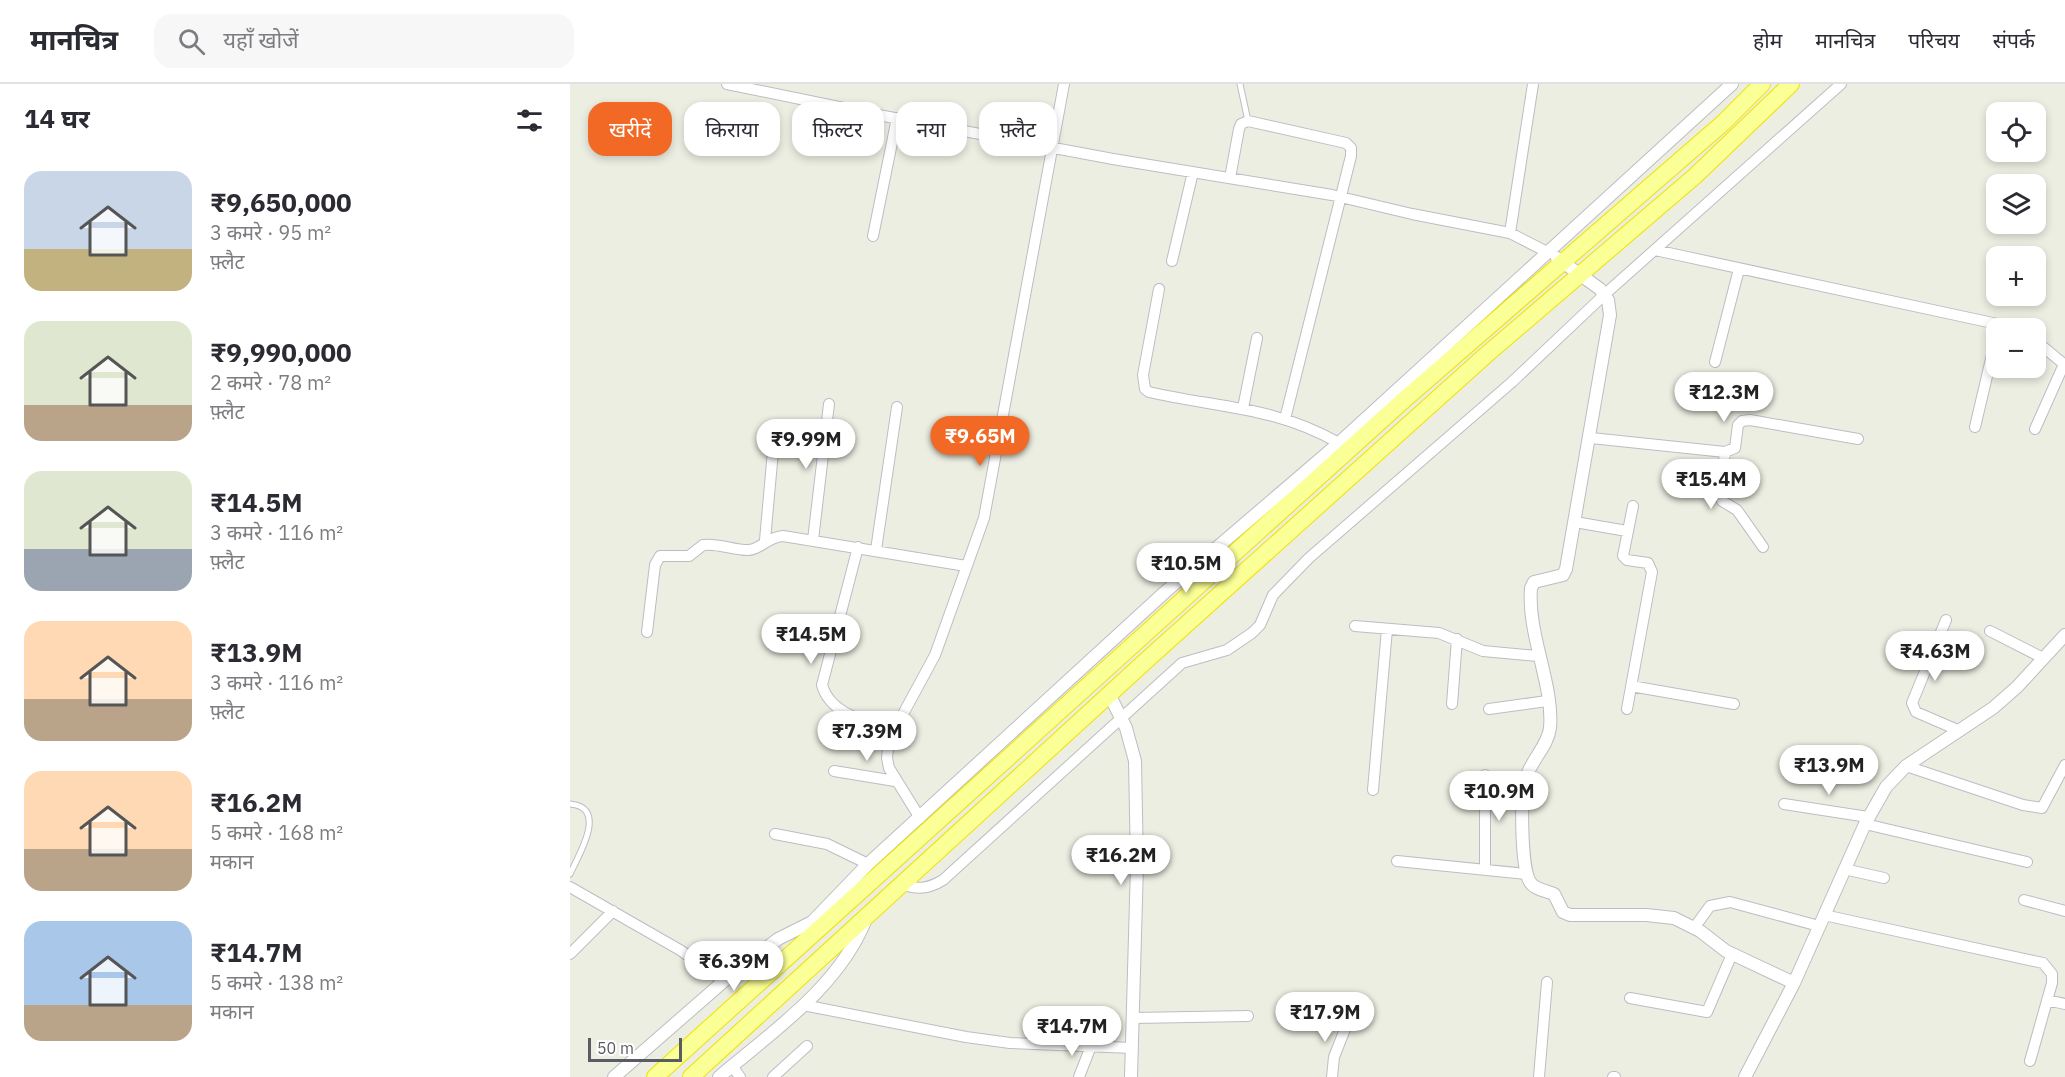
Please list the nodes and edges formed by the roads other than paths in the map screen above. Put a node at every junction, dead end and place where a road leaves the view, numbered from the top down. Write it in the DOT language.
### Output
graph roads {
  1 [pos="727,84"];
  2 [pos="1064,84"];
  3 [pos="1239,84"];
  4 [pos="1533,84"];
  5 [pos="1732,84"];
  6 [pos="1762,84"];
  7 [pos="1791,84"];
  8 [pos="1841,84"];
  9 [pos="896,118"];
  10 [pos="1248,121"];
  11 [pos="896,123"];
  12 [pos="1057,123"];
  13 [pos="1057,147"];
  14 [pos="1051,156"];
  15 [pos="1193,172"];
  16 [pos="1230,178"];
  17 [pos="1340,197"];
  18 [pos="1510,233"];
  19 [pos="873,236"];
  20 [pos="1655,250"];
  21 [pos="1555,257"];
  22 [pos="1172,261"];
  23 [pos="1738,269"];
  24 [pos="1578,275"];
  25 [pos="1159,289"];
  26 [pos="1604,295"];
  27 [pos="1986,323"];
  28 [pos="1257,338"];
  29 [pos="2046,349"];
  30 [pos="1715,363"];
  31 [pos="2065,364"];
  32 [pos="1987,378"];
  33 [pos="829,404"];
  34 [pos="897,406"];
  35 [pos="1243,408"];
  36 [pos="1286,419"];
  37 [pos="1975,427"];
  38 [pos="2035,429"];
  39 [pos="1591,438"];
  40 [pos="774,440"];
  41 [pos="1858,440"];
  42 [pos="1339,443"];
  43 [pos="1725,452"];
  44 [pos="1633,506"];
  45 [pos="1575,522"];
  46 [pos="1627,531"];
  47 [pos="765,540"];
  48 [pos="813,540"];
  49 [pos="858,548"];
  50 [pos="1763,548"];
  51 [pos="876,550"];
  52 [pos="966,566"];
  53 [pos="1946,620"];
  54 [pos="1355,626"];
  55 [pos="1387,628"];
  56 [pos="647,632"];
  57 [pos="1990,632"];
  58 [pos="2065,635"];
  59 [pos="1457,639"];
  60 [pos="1538,656"];
  61 [pos="2043,658"];
  62 [pos="1631,686"];
  63 [pos="1109,694"];
  64 [pos="1547,701"];
  65 [pos="1452,704"];
  66 [pos="1734,704"];
  67 [pos="1489,709"];
  68 [pos="1627,709"];
  69 [pos="1122,718"];
  70 [pos="894,731"];
  71 [pos="1960,731"];
  72 [pos="2065,765"];
  73 [pos="1906,766"];
  74 [pos="834,771"];
  75 [pos="1485,775"];
  76 [pos="895,781"];
  77 [pos="1373,790"];
  78 [pos="570,804"];
  79 [pos="1784,804"];
  80 [pos="920,818"];
  81 [pos="1867,821"];
  82 [pos="775,834"];
  83 [pos="1397,861"];
  84 [pos="2027,862"];
  85 [pos="868,864"];
  86 [pos="1844,869"];
  87 [pos="1485,870"];
  88 [pos="570,874"];
  89 [pos="1527,874"];
  90 [pos="1884,878"];
  91 [pos="901,884"];
  92 [pos="570,887"];
  93 [pos="2024,900"];
  94 [pos="851,902"];
  95 [pos="613,911"];
  96 [pos="2065,911"];
  97 [pos="868,915"];
  98 [pos="1822,920"];
  99 [pos="812,922"];
  100 [pos="1694,928"];
  101 [pos="570,954"];
  102 [pos="1732,954"];
  103 [pos="724,981"];
  104 [pos="1547,982"];
  105 [pos="1794,983"];
  106 [pos="1630,998"];
  107 [pos="2047,1000"];
  108 [pos="2065,1004"];
  109 [pos="803,1005"];
  110 [pos="1351,1014"];
  111 [pos="1248,1016"];
  112 [pos="1133,1018"];
  113 [pos="807,1046"];
  114 [pos="1091,1046"];
  115 [pos="1132,1048"];
  116 [pos="2030,1061"];
  117 [pos="732,1066"];
  118 [pos="614,1077"];
  119 [pos="655,1077"];
  120 [pos="691,1077"];
  121 [pos="719,1077"];
  122 [pos="740,1077"];
  123 [pos="773,1077"];
  124 [pos="1079,1077"];
  125 [pos="1131,1077"];
  126 [pos="1332,1077"];
  127 [pos="1539,1077"];
  128 [pos="1745,1077"];
  1 -- 9 [label="street"];
  2 -- 12 [label="street"];
  3 -- 10 [label="lane"];
  4 -- 18 [label="street"];
  5 -- 21 [label="street"];
  6 -- 21 [label="highway"];
  7 -- 24 [label="highway"];
  8 -- 20 [label="street"];
  10 -- 16 [label="street"];
  10 -- 17 [label="street"];
  11 -- 19 [label="street"];
  13 -- 15 [label="street"];
  14 -- 52 [label="street"];
  15 -- 16 [label="street"];
  15 -- 22 [label="street"];
  16 -- 17 [label="street"];
  17 -- 18 [label="street"];
  17 -- 36 [label="street"];
  18 -- 21 [label="street"];
  20 -- 23 [label="street"];
  20 -- 26 [label="street"];
  21 -- 24 [label="street"];
  21 -- 42 [label="street"];
  21 -- 94 [label="highway"];
  23 -- 27 [label="street"];
  23 -- 30 [label="street"];
  24 -- 26 [label="street"];
  24 -- 63 [label="highway"];
  25 -- 35 [label="street"];
  26 -- 39 [label="street"];
  26 -- 69 [label="street"];
  28 -- 35 [label="street"];
  29 -- 31 [label="street"];
  31 -- 38 [label="street"];
  32 -- 37 [label="street"];
  33 -- 48 [label="street"];
  34 -- 51 [label="street"];
  35 -- 36 [label="street"];
  36 -- 42 [label="street"];
  39 -- 43 [label="street"];
  39 -- 45 [label="street"];
  40 -- 47 [label="street"];
  41 -- 43 [label="street"];
  42 -- 80 [label="street"];
  43 -- 50 [label="street"];
  44 -- 46 [label="street"];
  45 -- 46 [label="street"];
  45 -- 60 [label="street"];
  46 -- 62 [label="street"];
  47 -- 48 [label="street"];
  47 -- 56 [label="street"];
  48 -- 49 [label="street"];
  49 -- 51 [label="street"];
  49 -- 70 [label="street"];
  51 -- 52 [label="street"];
  52 -- 70 [label="street"];
  53 -- 71 [label="street"];
  54 -- 55 [label="street"];
  55 -- 59 [label="street"];
  55 -- 77 [label="street"];
  57 -- 61 [label="street"];
  58 -- 61 [label="street"];
  59 -- 60 [label="street"];
  59 -- 65 [label="street"];
  60 -- 64 [label="street"];
  61 -- 71 [label="street"];
  62 -- 66 [label="street"];
  62 -- 68 [label="street"];
  63 -- 69 [label="street"];
  63 -- 91 [label="highway"];
  64 -- 67 [label="street"];
  64 -- 89 [label="street"];
  69 -- 91 [label="street"];
  69 -- 112 [label="street"];
  70 -- 76 [label="street"];
  71 -- 73 [label="street"];
  72 -- 73 [label="street"];
  73 -- 81 [label="street"];
  74 -- 76 [label="street"];
  75 -- 87 [label="street"];
  76 -- 80 [label="street"];
  78 -- 88 [label="lane"];
  79 -- 81 [label="street"];
  80 -- 85 [label="street"];
  81 -- 84 [label="street"];
  81 -- 86 [label="street"];
  82 -- 85 [label="street"];
  83 -- 87 [label="street"];
  85 -- 99 [label="street"];
  86 -- 90 [label="street"];
  86 -- 98 [label="street"];
  87 -- 89 [label="street"];
  89 -- 100 [label="street"];
  91 -- 97 [label="highway"];
  92 -- 95 [label="street"];
  93 -- 96 [label="street"];
  94 -- 99 [label="street"];
  94 -- 119 [label="highway"];
  95 -- 101 [label="street"];
  95 -- 103 [label="street"];
  97 -- 109 [label="street"];
  97 -- 120 [label="highway"];
  98 -- 100 [label="street"];
  98 -- 105 [label="street"];
  98 -- 107 [label="street"];
  99 -- 103 [label="street"];
  100 -- 102 [label="street"];
  102 -- 105 [label="street"];
  102 -- 106 [label="street"];
  103 -- 118 [label="street"];
  104 -- 127 [label="street"];
  105 -- 128 [label="street"];
  107 -- 108 [label="street"];
  107 -- 116 [label="street"];
  109 -- 114 [label="street"];
  109 -- 117 [label="street"];
  110 -- 126 [label="street"];
  111 -- 112 [label="street"];
  112 -- 115 [label="street"];
  113 -- 123 [label="street"];
  114 -- 115 [label="street"];
  114 -- 124 [label="street"];
  115 -- 125 [label="street"];
  117 -- 121 [label="street"];
  117 -- 122 [label="street"];
}
